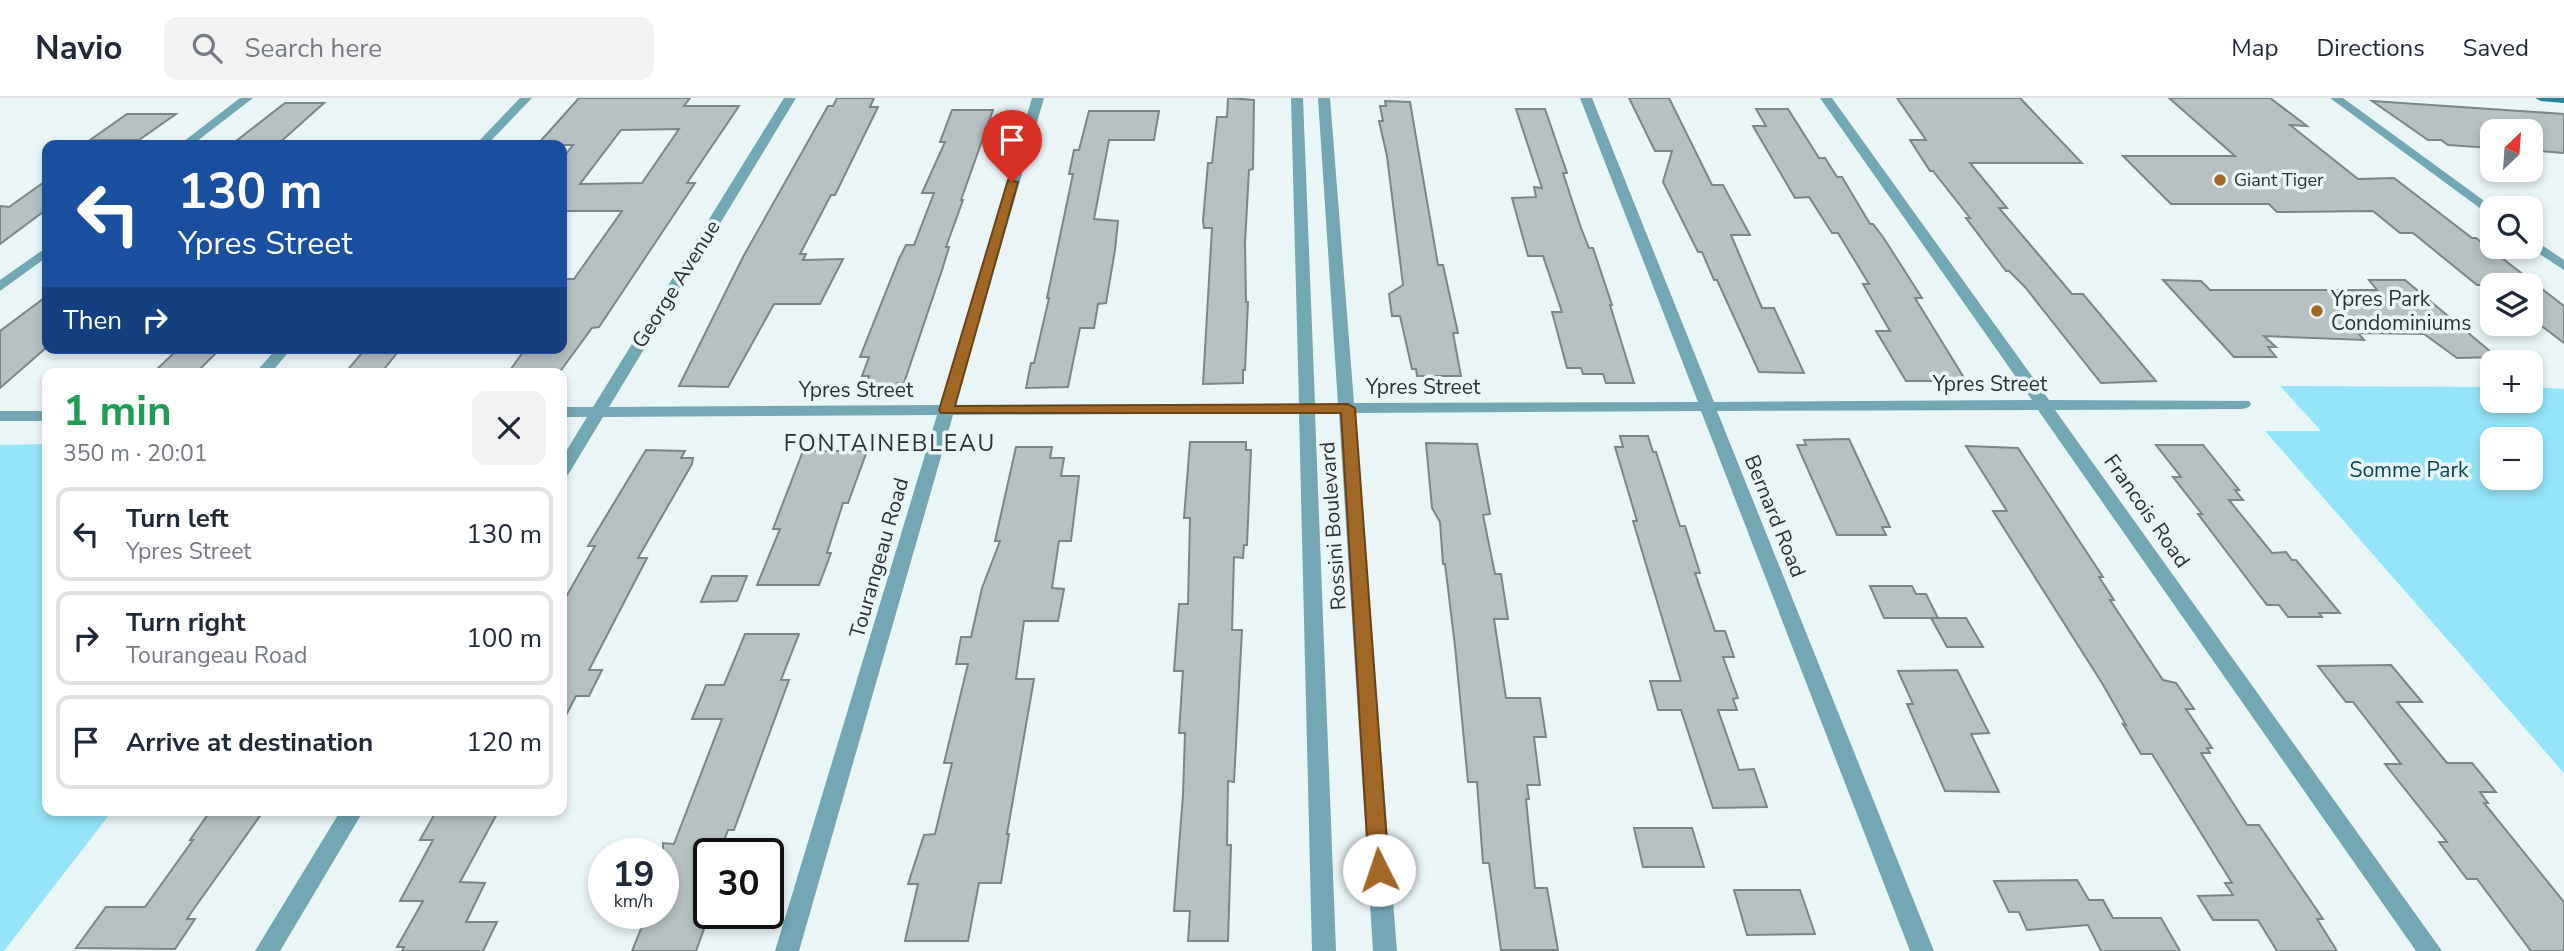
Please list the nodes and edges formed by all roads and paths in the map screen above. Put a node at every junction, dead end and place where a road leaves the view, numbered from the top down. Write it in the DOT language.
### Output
graph roads {
  1 [pos="247,98"];
  2 [pos="526,98"];
  3 [pos="790,98"];
  4 [pos="1038,98"];
  5 [pos="1297,98"];
  6 [pos="1324,98"];
  7 [pos="1586,98"];
  8 [pos="1826,98"];
  9 [pos="2336,98"];
  10 [pos="2541,98"];
  11 [pos="2564,100"];
  12 [pos="192,140"];
  13 [pos="486,140"];
  14 [pos="2480,204"];
  15 [pos="2543,251"];
  16 [pos="42,255"];
  17 [pos="2564,266"];
  18 [pos="0,287"];
  19 [pos="279,354"];
  20 [pos="267,368"];
  21 [pos="2243,404"];
  22 [pos="2045,405"];
  23 [pos="1707,407"];
  24 [pos="1348,408"];
  25 [pos="1307,409"];
  26 [pos="946,410"];
  27 [pos="567,412"];
  28 [pos="598,412"];
  29 [pos="0,416"];
  30 [pos="42,416"];
  31 [pos="567,463"];
  32 [pos="350,816"];
  33 [pos="267,951"];
  34 [pos="787,951"];
  35 [pos="1324,951"];
  36 [pos="1385,951"];
  37 [pos="1922,951"];
  38 [pos="2430,951"];
  1 -- 12 [label="street"];
  2 -- 13 [label="street"];
  3 -- 28 [label="street, George Avenue"];
  4 -- 26 [label="street, Tourangeau Road"];
  5 -- 25 [label="street, Rossini Boulevard"];
  6 -- 24 [label="street, Rossini Boulevard"];
  7 -- 23 [label="street, Bernard Road"];
  8 -- 22 [label="street, Francois Road"];
  9 -- 14 [label="street"];
  10 -- 11 [label="main road"];
  15 -- 17 [label="street"];
  16 -- 18 [label="street"];
  19 -- 20 [label="street"];
  21 -- 22 [label="street, Ypres Street"];
  22 -- 23 [label="street, Ypres Street"];
  22 -- 38 [label="street, Francois Road"];
  23 -- 24 [label="street, Ypres Street"];
  23 -- 37 [label="street, Bernard Road"];
  24 -- 25 [label="street, Ypres Street"];
  24 -- 36 [label="street, Rossini Boulevard"];
  25 -- 26 [label="street, Ypres Street"];
  25 -- 35 [label="street, Rossini Boulevard"];
  26 -- 28 [label="street, Ypres Street"];
  26 -- 34 [label="street, Tourangeau Road"];
  27 -- 28 [label="street, Ypres Street"];
  28 -- 31 [label="street, George Avenue"];
  29 -- 30 [label="street"];
  32 -- 33 [label="street"];
}
